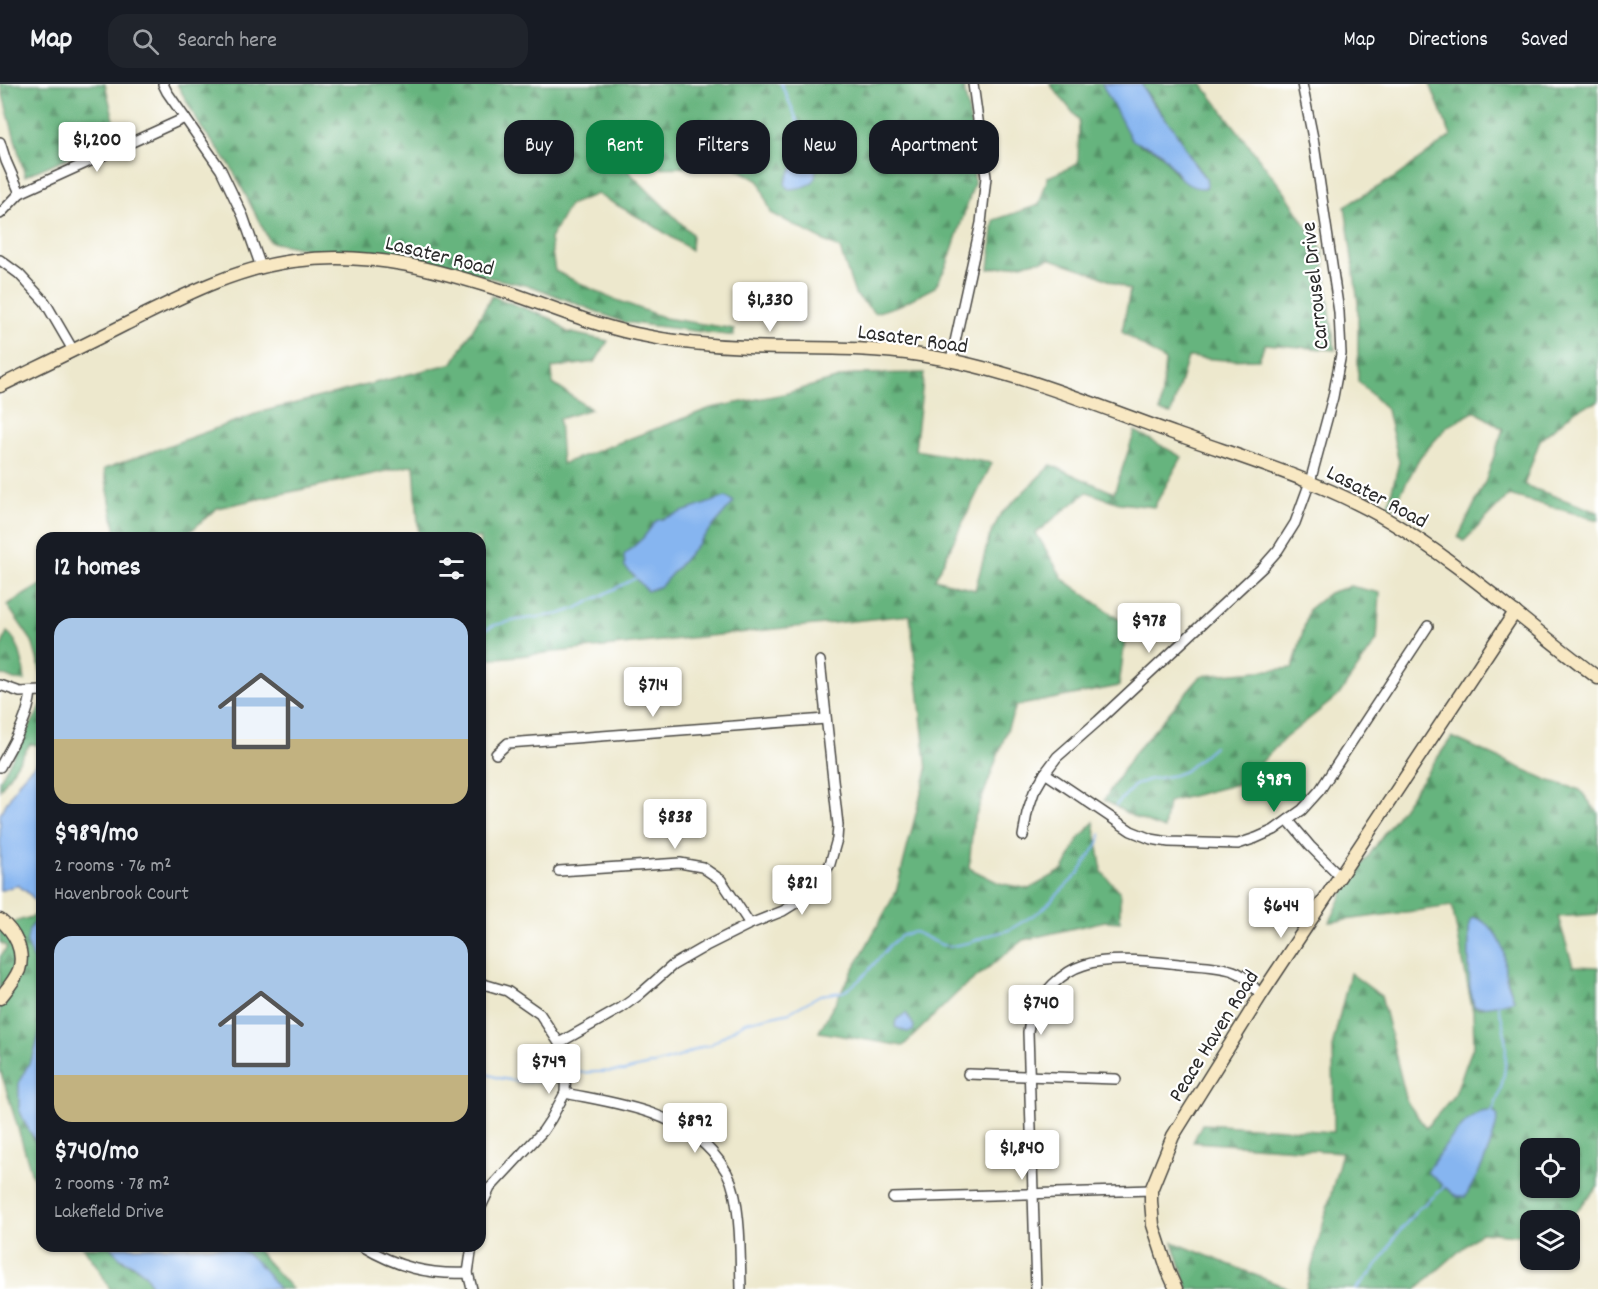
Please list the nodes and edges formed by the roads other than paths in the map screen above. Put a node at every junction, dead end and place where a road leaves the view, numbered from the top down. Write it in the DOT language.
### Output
graph roads {
  1 [pos="163,84"];
  2 [pos="973,84"];
  3 [pos="1302,84"];
  4 [pos="185,118"];
  5 [pos="0,142"];
  6 [pos="20,193"];
  7 [pos="0,214"];
  8 [pos="0,260"];
  9 [pos="261,267"];
  10 [pos="73,350"];
  11 [pos="951,360"];
  12 [pos="0,386"];
  13 [pos="1310,482"];
  14 [pos="1515,612"];
  15 [pos="1428,626"];
  16 [pos="820,661"];
  17 [pos="1598,678"];
  18 [pos="0,685"];
  19 [pos="36,692"];
  20 [pos="31,693"];
  21 [pos="826,718"];
  22 [pos="496,754"];
  23 [pos="0,767"];
  24 [pos="1046,772"];
  25 [pos="1288,820"];
  26 [pos="1023,837"];
  27 [pos="559,871"];
  28 [pos="1341,877"];
  29 [pos="0,920"];
  30 [pos="750,924"];
  31 [pos="486,985"];
  32 [pos="1261,995"];
  33 [pos="0,998"];
  34 [pos="559,1043"];
  35 [pos="968,1074"];
  36 [pos="1028,1077"];
  37 [pos="1116,1079"];
  38 [pos="565,1093"];
  39 [pos="1151,1190"];
  40 [pos="1033,1194"];
  41 [pos="486,1196"];
  42 [pos="893,1198"];
  43 [pos="373,1252"];
  44 [pos="471,1252"];
  45 [pos="468,1272"];
  46 [pos="472,1289"];
  47 [pos="741,1289"];
  48 [pos="1036,1289"];
  49 [pos="1176,1289"];
  1 -- 4 [label="street"];
  2 -- 11 [label="street"];
  3 -- 13 [label="street, Carrousel Drive"];
  4 -- 6 [label="street"];
  4 -- 9 [label="street"];
  5 -- 6 [label="street"];
  6 -- 7 [label="street"];
  8 -- 10 [label="street"];
  9 -- 10 [label="street, Lasater Road"];
  9 -- 11 [label="street, Lasater Road"];
  10 -- 12 [label="street, Lasater Road"];
  11 -- 13 [label="street, Lasater Road"];
  13 -- 14 [label="street, Lasater Road"];
  13 -- 24 [label="street, Carrousel Drive"];
  14 -- 17 [label="street, Lasater Road"];
  14 -- 28 [label="street, Peace Haven Road"];
  15 -- 25 [label="street"];
  16 -- 21 [label="street"];
  18 -- 20 [label="street"];
  19 -- 20 [label="street"];
  20 -- 23 [label="street"];
  21 -- 22 [label="street"];
  21 -- 30 [label="street"];
  24 -- 25 [label="street"];
  24 -- 26 [label="street, Carrousel Drive"];
  25 -- 28 [label="street"];
  27 -- 30 [label="street"];
  28 -- 32 [label="street, Peace Haven Road"];
  29 -- 33 [label="street"];
  30 -- 34 [label="street"];
  31 -- 34 [label="street"];
  32 -- 36 [label="street"];
  32 -- 39 [label="street, Peace Haven Road"];
  34 -- 38 [label="street"];
  35 -- 36 [label="street"];
  36 -- 37 [label="street"];
  36 -- 40 [label="street"];
  38 -- 41 [label="street"];
  38 -- 47 [label="street"];
  39 -- 40 [label="street"];
  39 -- 49 [label="street, Peace Haven Road"];
  40 -- 42 [label="street"];
  40 -- 48 [label="street"];
  43 -- 45 [label="street"];
  44 -- 45 [label="street"];
  45 -- 46 [label="street"];
}
